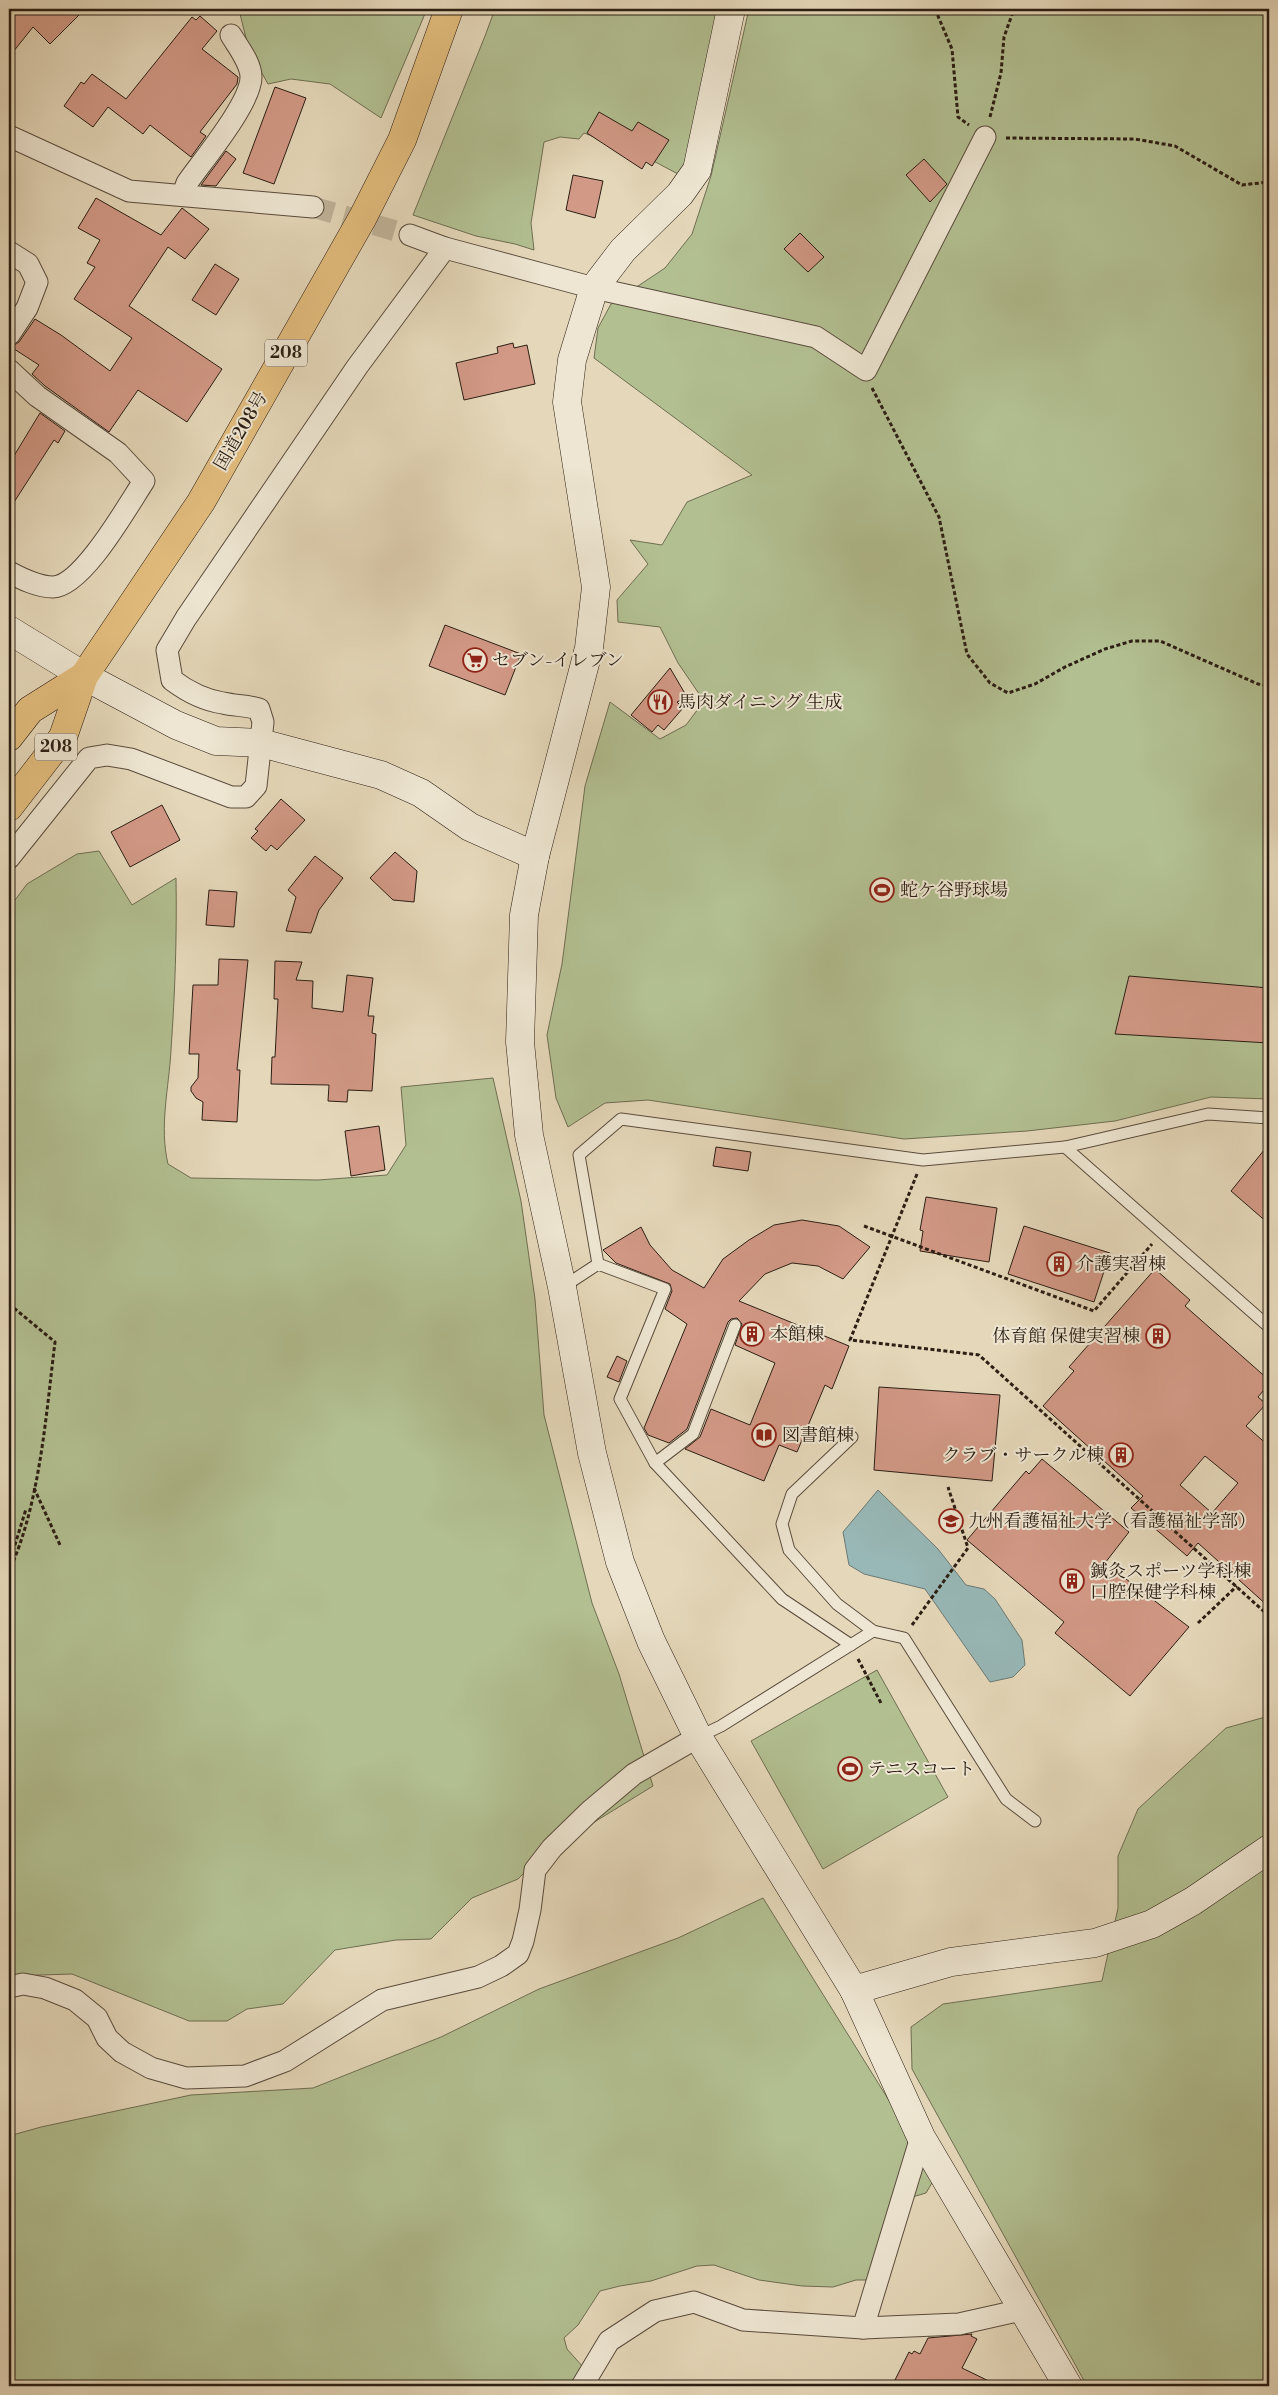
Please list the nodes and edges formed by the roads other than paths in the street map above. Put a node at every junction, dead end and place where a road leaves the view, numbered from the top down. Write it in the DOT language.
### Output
graph roads {
  1 [pos="449,9"];
  2 [pos="731,9"];
  3 [pos="231,35"];
  4 [pos="9,136"];
  5 [pos="985,137"];
  6 [pos="183,194"];
  7 [pos="313,206"];
  8 [pos="410,235"];
  9 [pos="446,248"];
  10 [pos="9,252"];
  11 [pos="594,288"];
  12 [pos="9,335"];
  13 [pos="9,370"];
  14 [pos="9,572"];
  15 [pos="9,630"];
  16 [pos="84,676"];
  17 [pos="9,737"];
  18 [pos="261,743"];
  19 [pos="9,807"];
  20 [pos="535,856"];
  21 [pos="9,858"];
  22 [pos="1269,1118"];
  23 [pos="1065,1147"];
  24 [pos="598,1264"];
  25 [pos="562,1288"];
  26 [pos="735,1325"];
  27 [pos="1269,1327"];
  28 [pos="852,1437"];
  29 [pos="654,1463"];
  30 [pos="873,1631"];
  31 [pos="851,1645"];
  32 [pos="698,1737"];
  33 [pos="1035,1820"];
  34 [pos="1269,1850"];
  35 [pos="9,1986"];
  36 [pos="854,1990"];
  37 [pos="921,2137"];
  38 [pos="1022,2310"];
  39 [pos="863,2328"];
  40 [pos="582,2386"];
  41 [pos="1068,2386"];
  1 -- 16 [label="highway, 国道208号 / 208"];
  2 -- 11 [label="street"];
  3 -- 6 [label="street"];
  4 -- 6 [label="street"];
  5 -- 11 [label="street"];
  6 -- 7 [label="street"];
  8 -- 9 [label="street"];
  9 -- 11 [label="street"];
  9 -- 18 [label="street"];
  10 -- 12 [label="street"];
  11 -- 20 [label="street"];
  13 -- 14 [label="street"];
  15 -- 16 [label="street"];
  16 -- 17 [label="highway, 国道208号 / 208"];
  16 -- 18 [label="street"];
  16 -- 19 [label="highway, 国道208号 / 208"];
  18 -- 20 [label="street"];
  18 -- 21 [label="street"];
  20 -- 25 [label="street"];
  22 -- 23 [label="lane"];
  23 -- 24 [label="lane"];
  23 -- 27 [label="lane"];
  24 -- 25 [label="lane"];
  24 -- 29 [label="lane"];
  25 -- 32 [label="street"];
  26 -- 29 [label="lane"];
  28 -- 30 [label="lane"];
  29 -- 31 [label="lane"];
  30 -- 31 [label="lane"];
  30 -- 33 [label="lane"];
  31 -- 32 [label="lane"];
  32 -- 35 [label="street"];
  32 -- 36 [label="street"];
  34 -- 36 [label="street"];
  36 -- 37 [label="street"];
  37 -- 38 [label="street"];
  37 -- 39 [label="street"];
  38 -- 39 [label="street"];
  38 -- 41 [label="street"];
  39 -- 40 [label="street"];
}
